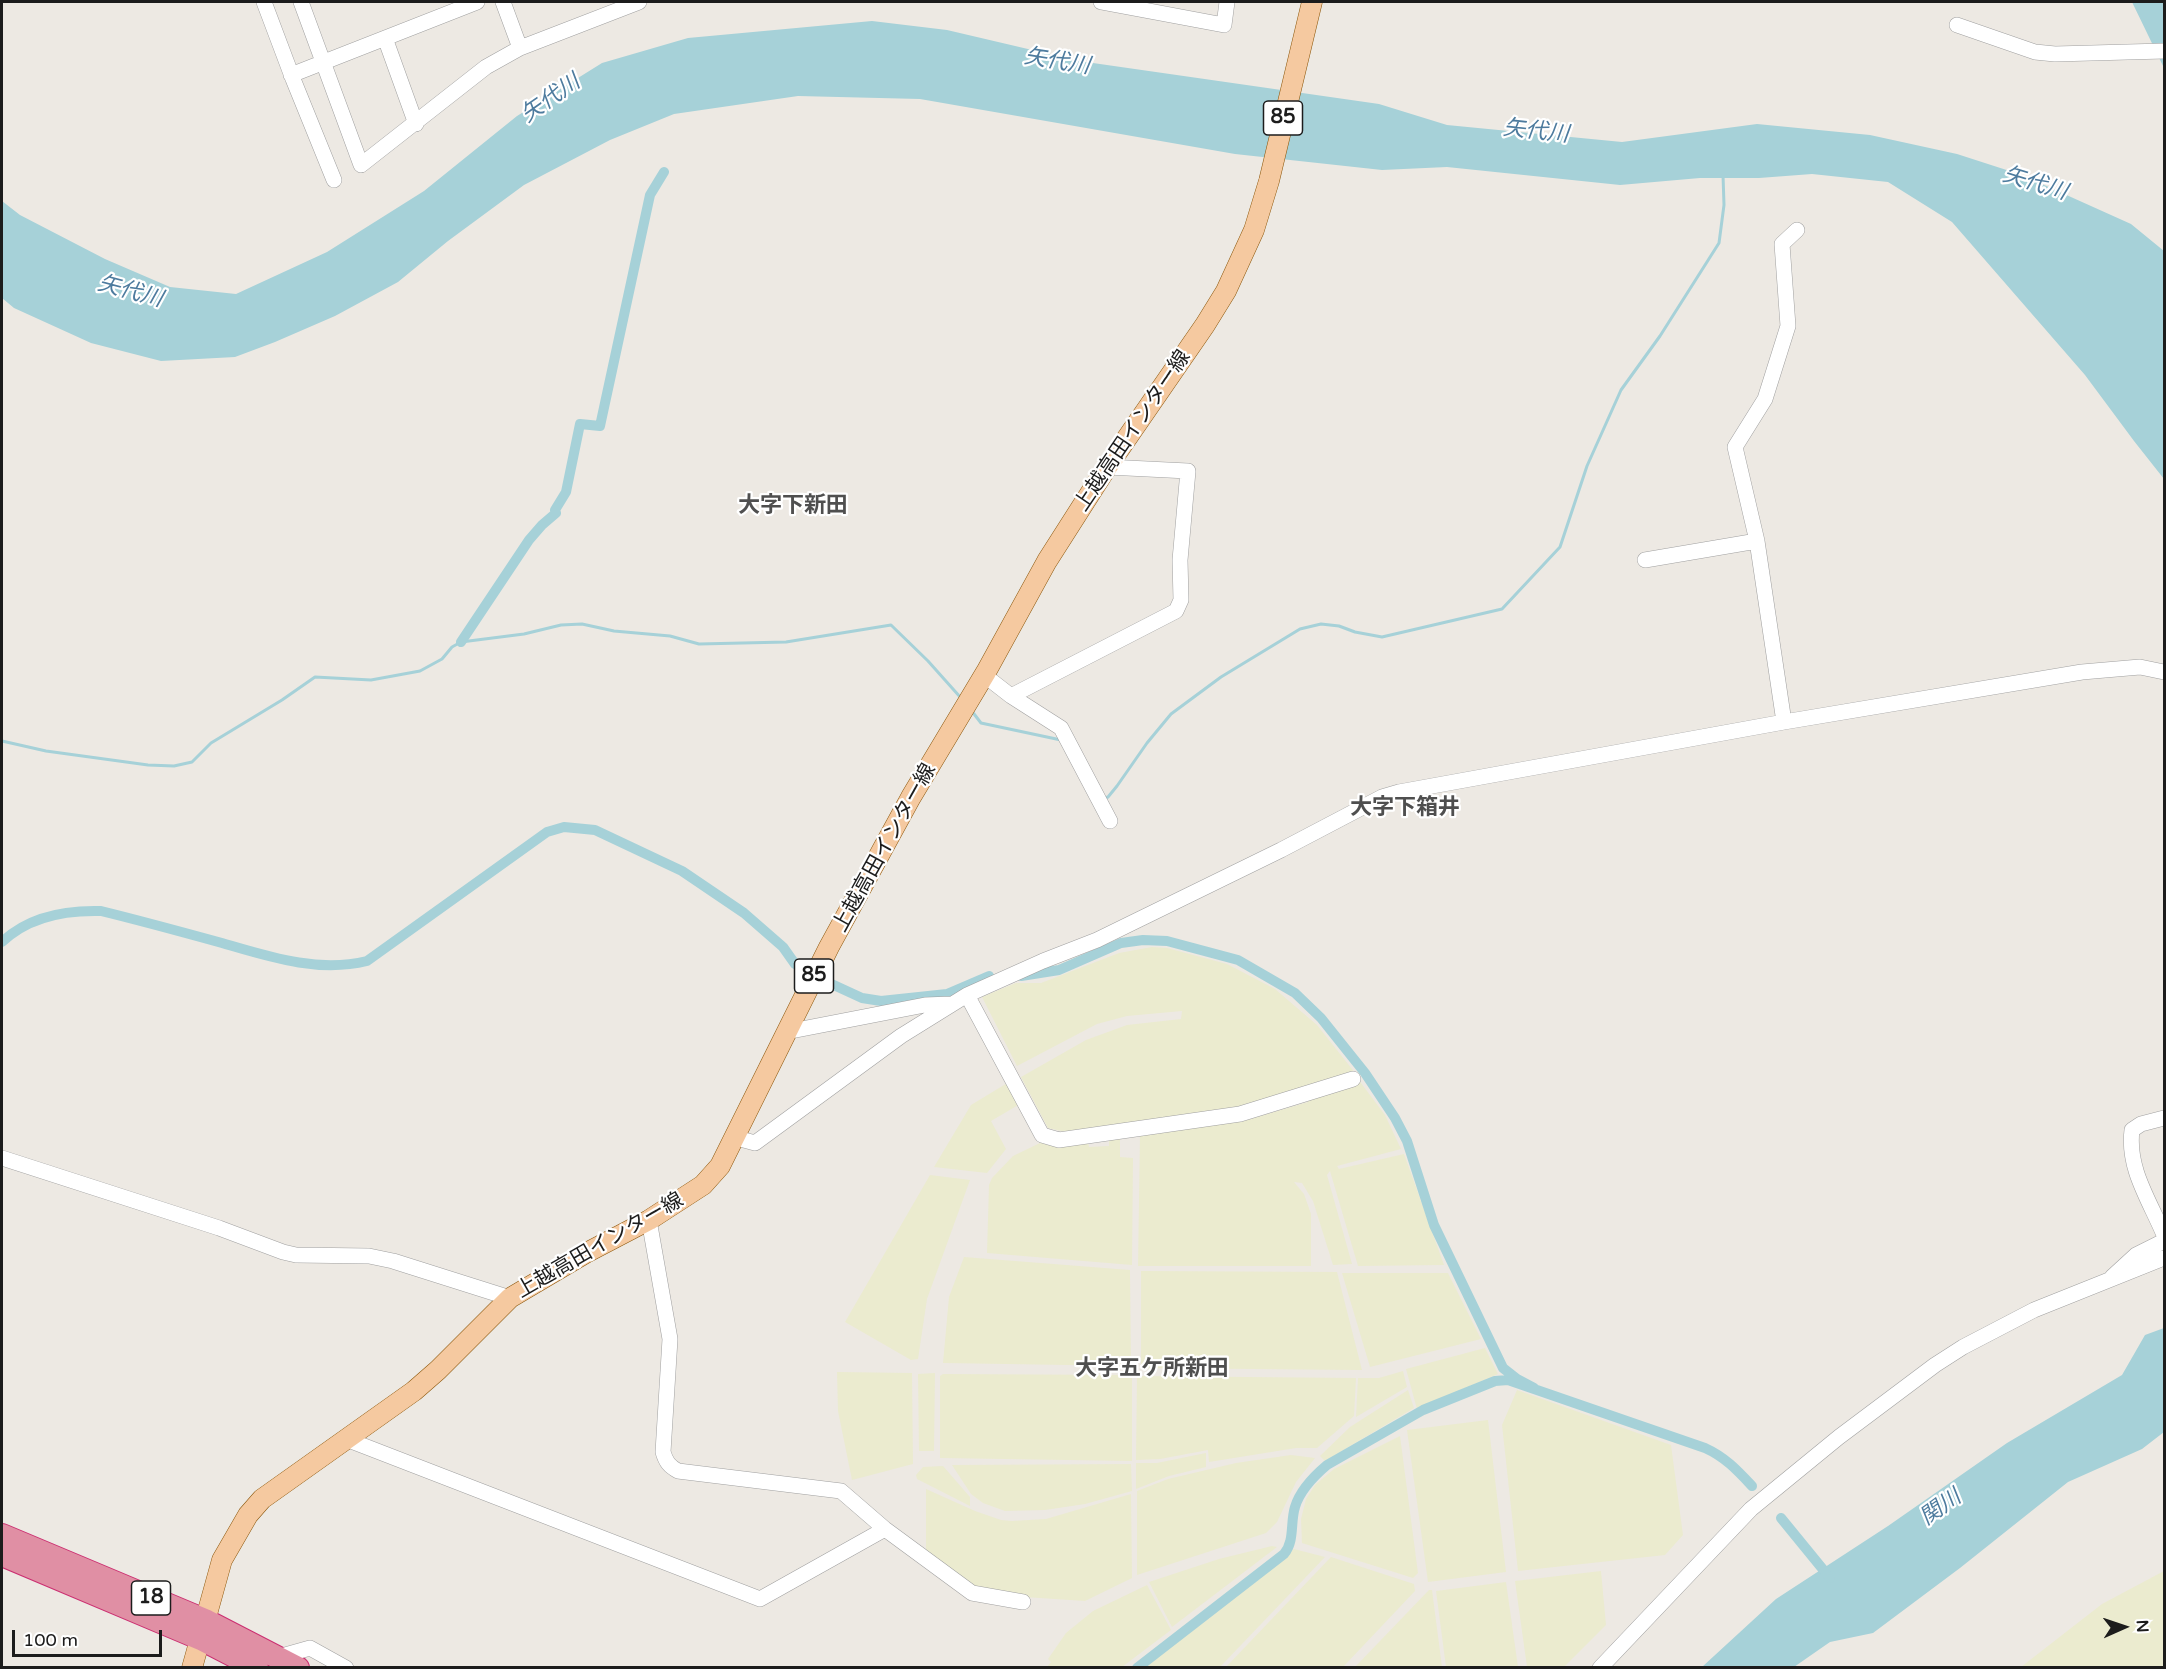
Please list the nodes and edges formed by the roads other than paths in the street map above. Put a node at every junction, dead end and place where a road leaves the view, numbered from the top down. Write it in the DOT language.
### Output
graph roads {
  1 [pos="264,2"];
  2 [pos="304,2"];
  3 [pos="477,2"];
  4 [pos="503,2"];
  5 [pos="639,2"];
  6 [pos="1101,2"];
  7 [pos="1227,2"];
  8 [pos="1312,2"];
  9 [pos="458,5"];
  10 [pos="1957,25"];
  11 [pos="385,38"];
  12 [pos="520,48"];
  13 [pos="2164,51"];
  14 [pos="324,61"];
  15 [pos="291,75"];
  16 [pos="416,124"];
  17 [pos="334,180"];
  18 [pos="1797,230"];
  19 [pos="1107,467"];
  20 [pos="1756,541"];
  21 [pos="1645,560"];
  22 [pos="2164,672"];
  23 [pos="984,675"];
  24 [pos="1011,696"];
  25 [pos="1784,722"];
  26 [pos="1110,821"];
  27 [pos="967,995"];
  28 [pos="954,1004"];
  29 [pos="786,1032"];
  30 [pos="1353,1078"];
  31 [pos="2164,1118"];
  32 [pos="736,1134"];
  33 [pos="2,1158"];
  34 [pos="649,1220"];
  35 [pos="2164,1235"];
  36 [pos="2164,1241"];
  37 [pos="2164,1258"];
  38 [pos="2110,1279"];
  39 [pos="510,1298"];
  40 [pos="346,1439"];
  41 [pos="885,1528"];
  42 [pos="2,1535"];
  43 [pos="2,1555"];
  44 [pos="1023,1602"];
  45 [pos="204,1630"];
  46 [pos="278,1657"];
  47 [pos="192,1668"];
  48 [pos="256,1668"];
  49 [pos="298,1668"];
  50 [pos="346,1668"];
  51 [pos="1600,1668"];
  1 -- 15 [label="street"];
  2 -- 14 [label="street"];
  3 -- 9 [label="street"];
  4 -- 12 [label="street"];
  5 -- 12 [label="street"];
  6 -- 7 [label="street"];
  8 -- 19 [label="main road, 上越高田インター線 / 85"];
  9 -- 11 [label="street"];
  10 -- 13 [label="street"];
  11 -- 14 [label="street"];
  11 -- 16 [label="street"];
  12 -- 16 [label="street"];
  14 -- 15 [label="street"];
  14 -- 16 [label="street"];
  15 -- 17 [label="street"];
  18 -- 20 [label="street"];
  19 -- 23 [label="main road, 上越高田インター線 / 85"];
  19 -- 24 [label="street"];
  20 -- 21 [label="street"];
  20 -- 25 [label="street"];
  22 -- 25 [label="street"];
  23 -- 24 [label="street"];
  23 -- 29 [label="main road, 上越高田インター線 / 85"];
  24 -- 26 [label="street"];
  25 -- 27 [label="street"];
  27 -- 28 [label="street"];
  27 -- 30 [label="street"];
  28 -- 29 [label="street"];
  28 -- 32 [label="street"];
  29 -- 32 [label="main road, 上越高田インター線 / 85"];
  31 -- 35 [label="street"];
  32 -- 34 [label="main road, 上越高田インター線 / 85"];
  33 -- 39 [label="street"];
  34 -- 39 [label="main road, 上越高田インター線 / 85"];
  34 -- 41 [label="street"];
  36 -- 38 [label="street"];
  37 -- 38 [label="street"];
  38 -- 51 [label="street"];
  39 -- 40 [label="main road, 上越高田インター線 / 85"];
  40 -- 41 [label="street"];
  40 -- 45 [label="main road, 上越高田インター線 / 85"];
  41 -- 44 [label="street"];
  42 -- 45 [label="highway, 18"];
  43 -- 45 [label="highway, 18"];
  45 -- 46 [label="highway, 18"];
  45 -- 47 [label="main road, 上越高田インター線"];
  45 -- 48 [label="highway, 18"];
  46 -- 49 [label="highway, 18"];
  46 -- 50 [label="street"];
}
